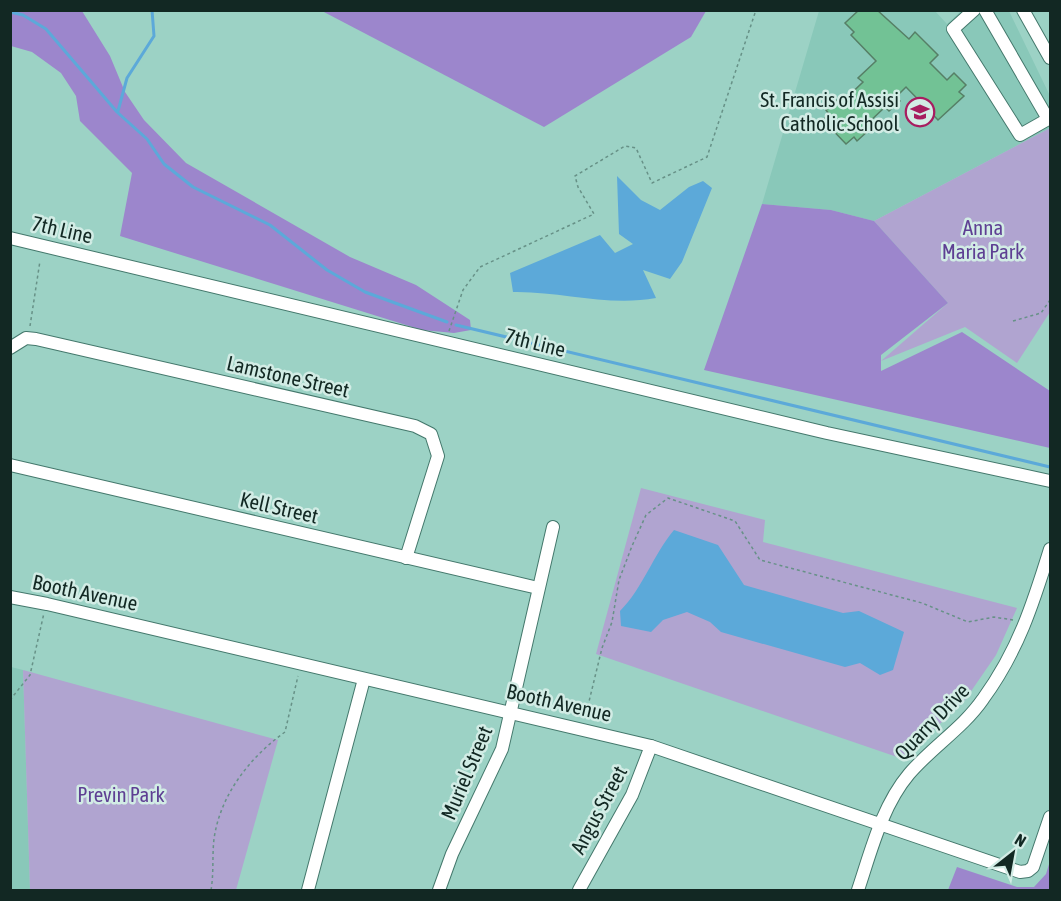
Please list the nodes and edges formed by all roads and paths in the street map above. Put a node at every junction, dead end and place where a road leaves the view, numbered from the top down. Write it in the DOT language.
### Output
graph roads {
  1 [pos="756,10"];
  2 [pos="974,10"];
  3 [pos="984,10"];
  4 [pos="1023,10"];
  5 [pos="1050,58"];
  6 [pos="1049,118"];
  7 [pos="10,238"];
  8 [pos="40,261"];
  9 [pos="1050,300"];
  10 [pos="1013,321"];
  11 [pos="30,330"];
  12 [pos="446,341"];
  13 [pos="10,348"];
  14 [pos="10,465"];
  15 [pos="1050,480"];
  16 [pos="553,527"];
  17 [pos="1050,549"];
  18 [pos="406,558"];
  19 [pos="538,588"];
  20 [pos="10,597"];
  21 [pos="44,616"];
  22 [pos="1014,620"];
  23 [pos="298,676"];
  24 [pos="364,679"];
  25 [pos="10,700"];
  26 [pos="511,712"];
  27 [pos="586,717"];
  28 [pos="651,746"];
  29 [pos="1050,817"];
  30 [pos="880,825"];
  31 [pos="211,891"];
  32 [pos="308,891"];
  33 [pos="439,891"];
  34 [pos="579,891"];
  35 [pos="858,891"];
  1 -- 12 [label="path"];
  2 -- 6 [label="street"];
  3 -- 6 [label="street"];
  4 -- 5 [label="street"];
  7 -- 12 [label="street, 7th Line"];
  8 -- 11 [label="path"];
  9 -- 10 [label="path"];
  12 -- 15 [label="street, 7th Line"];
  13 -- 18 [label="street, Lamstone Street"];
  14 -- 18 [label="street, Kell Street"];
  16 -- 19 [label="street, Muriel Street"];
  17 -- 30 [label="street, Quarry Drive"];
  18 -- 19 [label="street, Kell Street"];
  19 -- 26 [label="street, Muriel Street"];
  20 -- 24 [label="street, Booth Avenue"];
  21 -- 25 [label="path"];
  22 -- 27 [label="path"];
  23 -- 31 [label="path"];
  24 -- 26 [label="street, Booth Avenue"];
  24 -- 32 [label="street"];
  26 -- 28 [label="street, Booth Avenue"];
  26 -- 33 [label="street, Muriel Street"];
  28 -- 30 [label="street, Booth Avenue"];
  28 -- 34 [label="street, Angus Street"];
  29 -- 30 [label="street, Booth Avenue"];
  30 -- 35 [label="street, Quarry Drive"];
}
